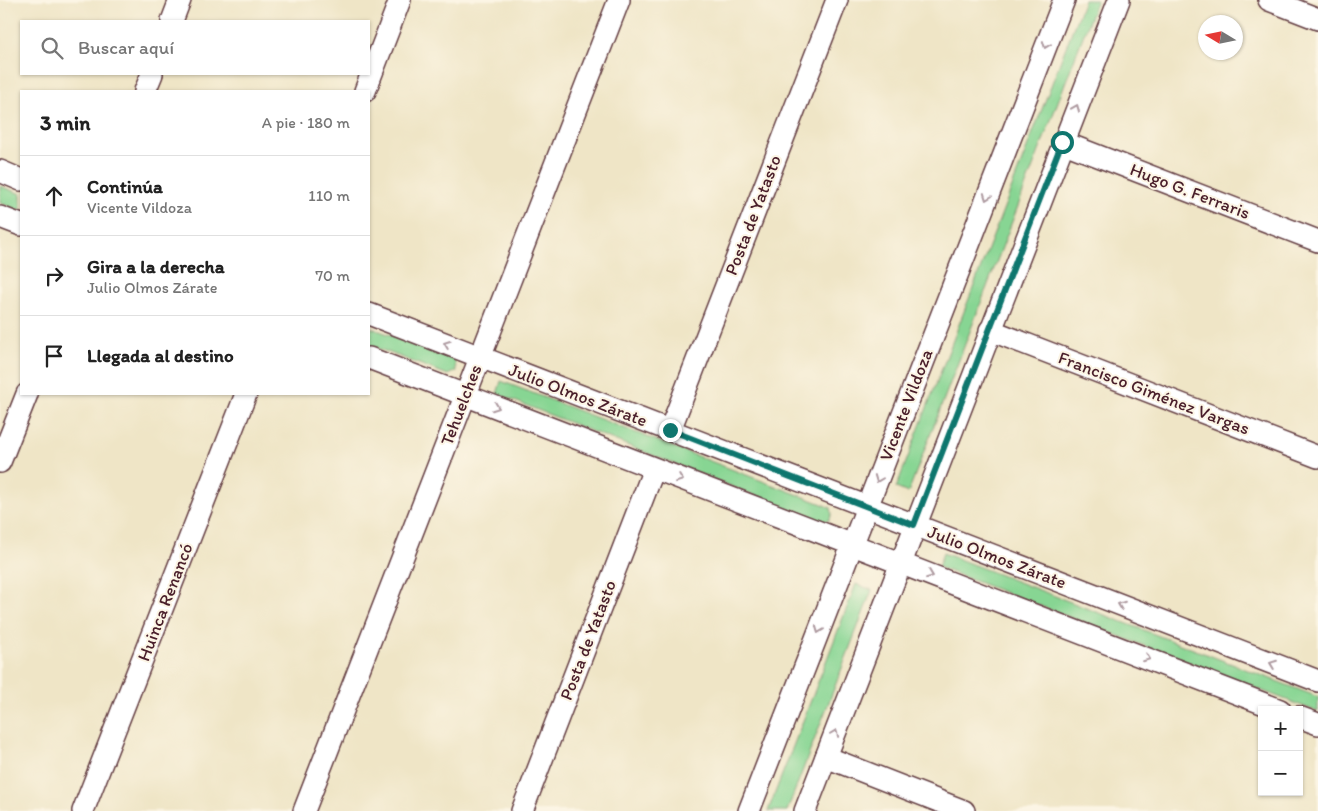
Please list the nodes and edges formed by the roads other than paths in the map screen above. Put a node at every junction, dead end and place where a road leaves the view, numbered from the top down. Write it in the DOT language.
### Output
graph roads {
  1 [pos="180,0"];
  2 [pos="400,0"];
  3 [pos="619,0"];
  4 [pos="836,0"];
  5 [pos="1064,0"];
  6 [pos="1119,0"];
  7 [pos="1269,0"];
  8 [pos="172,20"];
  9 [pos="1318,20"];
  10 [pos="152,75"];
  11 [pos="145,90"];
  12 [pos="365,90"];
  13 [pos="1062,142"];
  14 [pos="0,171"];
  15 [pos="20,180"];
  16 [pos="0,216"];
  17 [pos="20,225"];
  18 [pos="1318,240"];
  19 [pos="370,314"];
  20 [pos="990,330"];
  21 [pos="480,357"];
  22 [pos="370,358"];
  23 [pos="27,395"];
  24 [pos="246,395"];
  25 [pos="465,396"];
  26 [pos="670,430"];
  27 [pos="1318,456"];
  28 [pos="0,462"];
  29 [pos="654,469"];
  30 [pos="867,506"];
  31 [pos="914,525"];
  32 [pos="852,545"];
  33 [pos="900,563"];
  34 [pos="1318,681"];
  35 [pos="1270,706"];
  36 [pos="1303,718"];
  37 [pos="1318,724"];
  38 [pos="826,757"];
  39 [pos="83,811"];
  40 [pos="304,811"];
  41 [pos="522,811"];
  42 [pos="749,811"];
  43 [pos="804,811"];
  44 [pos="964,811"];
  1 -- 8 [label="street"];
  2 -- 12 [label="street"];
  3 -- 21 [label="street, Tehuelches"];
  4 -- 26 [label="street, Posta de Yatasto"];
  5 -- 30 [label="street, Vicente Vildoza, one-way"];
  13 -- 6 [label="street, one-way"];
  7 -- 9 [label="street"];
  10 -- 11 [label="street"];
  13 -- 18 [label="street, Hugo G. Ferraris"];
  13 -- 20 [label="street"];
  14 -- 15 [label="street"];
  16 -- 17 [label="street"];
  21 -- 19 [label="street, Julio Olmos Zárate, one-way"];
  20 -- 27 [label="street, Francisco Giménez Vargas"];
  20 -- 31 [label="street"];
  21 -- 25 [label="street, Tehuelches"];
  21 -- 26 [label="street, Julio Olmos Zárate"];
  22 -- 25 [label="street"];
  23 -- 28 [label="street"];
  24 -- 39 [label="street, Huinca Renancó"];
  25 -- 29 [label="street, one-way"];
  25 -- 40 [label="street, Tehuelches"];
  26 -- 30 [label="street, Julio Olmos Zárate"];
  29 -- 32 [label="street, one-way"];
  29 -- 41 [label="street, Posta de Yatasto"];
  30 -- 31 [label="street, Julio Olmos Zárate"];
  30 -- 32 [label="street, Vicente Vildoza"];
  31 -- 33 [label="street"];
  34 -- 31 [label="street, Julio Olmos Zárate, one-way"];
  32 -- 33 [label="street"];
  32 -- 42 [label="street, Vicente Vildoza, one-way"];
  33 -- 35 [label="street, one-way"];
  38 -- 33 [label="street, one-way"];
  36 -- 37 [label="street"];
  38 -- 43 [label="street"];
  38 -- 44 [label="street"];
}
